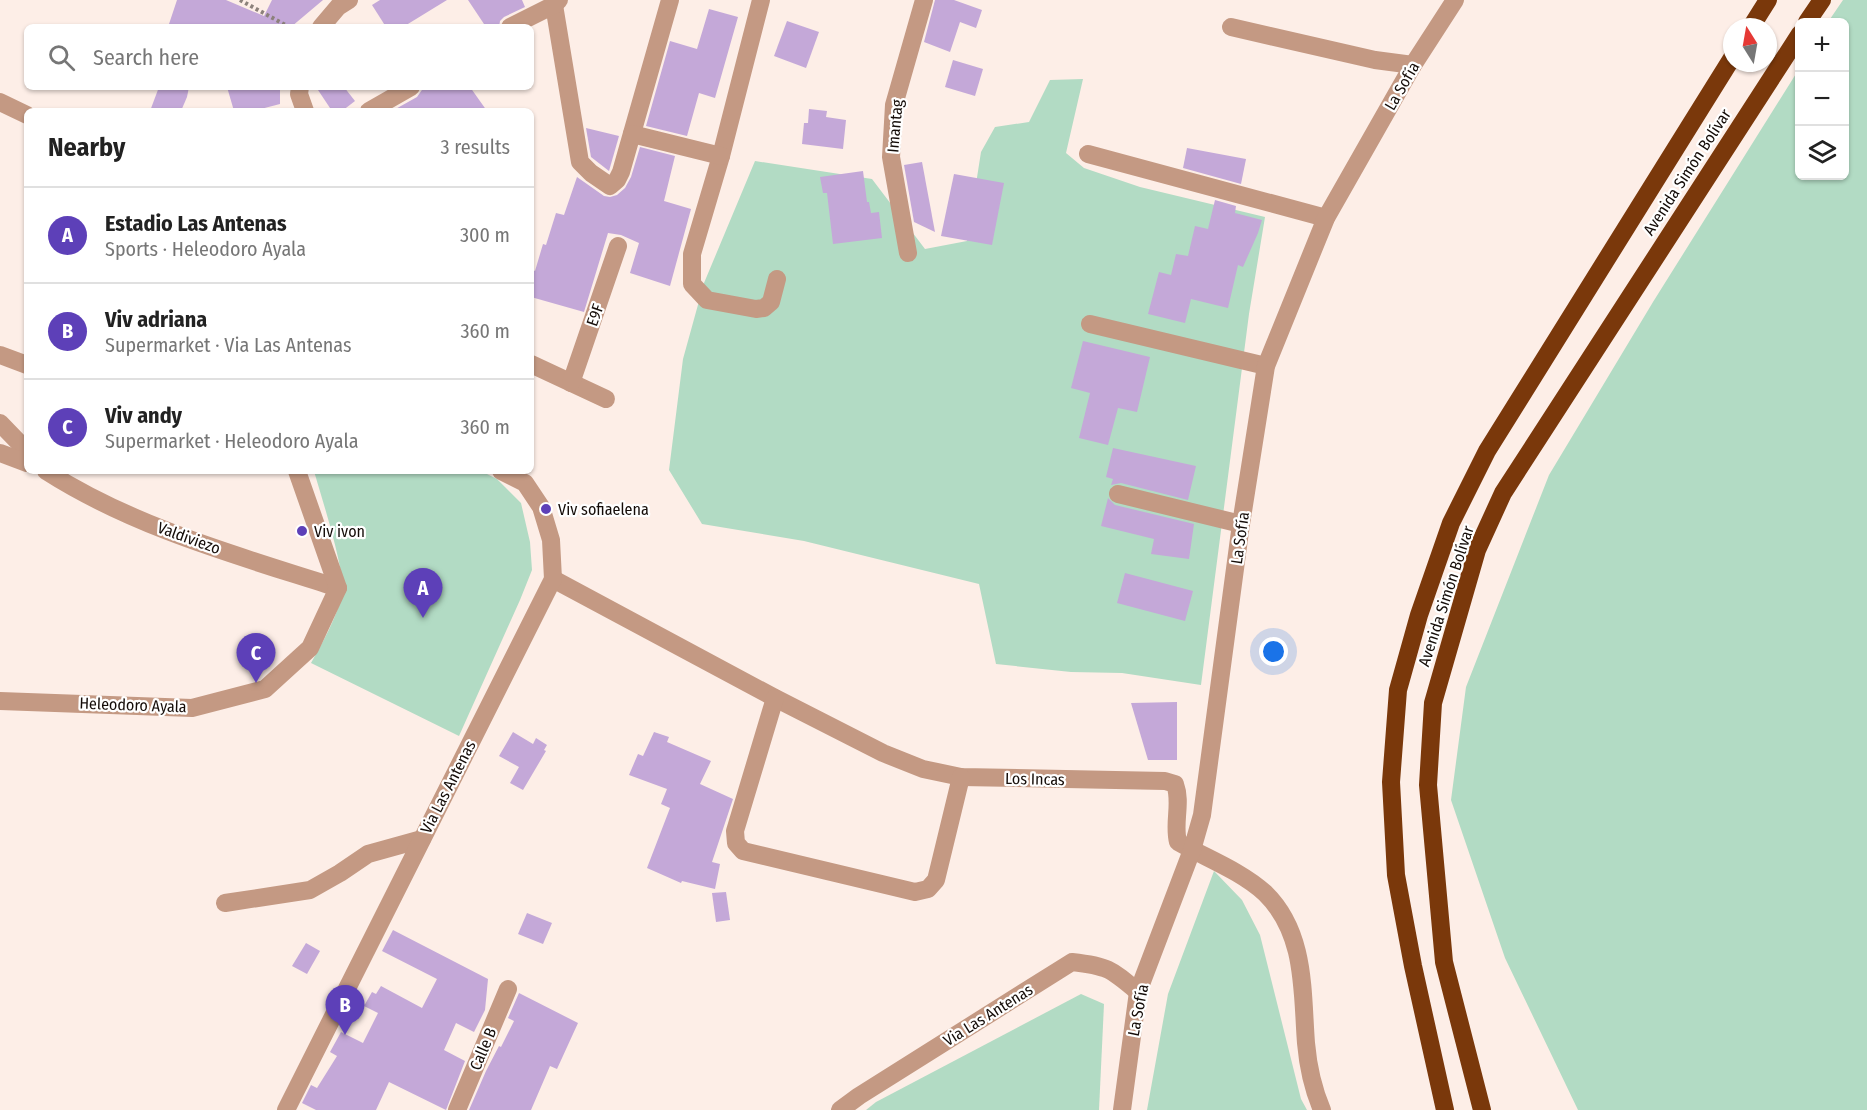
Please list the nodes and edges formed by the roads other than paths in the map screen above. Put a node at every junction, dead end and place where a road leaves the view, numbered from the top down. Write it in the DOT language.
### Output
graph roads {
  1 [pos="349,0"];
  2 [pos="670,0"];
  3 [pos="761,0"];
  4 [pos="924,0"];
  5 [pos="1455,0"];
  6 [pos="1768,0"];
  7 [pos="1821,0"];
  8 [pos="557,2"];
  9 [pos="1757,18"];
  10 [pos="1810,18"];
  11 [pos="324,24"];
  12 [pos="516,24"];
  13 [pos="1231,27"];
  14 [pos="1795,42"];
  15 [pos="1413,65"];
  16 [pos="1723,72"];
  17 [pos="300,90"];
  18 [pos="406,90"];
  19 [pos="0,102"];
  20 [pos="304,108"];
  21 [pos="374,108"];
  22 [pos="24,114"];
  23 [pos="632,134"];
  24 [pos="1088,154"];
  25 [pos="721,156"];
  26 [pos="1326,218"];
  27 [pos="618,246"];
  28 [pos="908,253"];
  29 [pos="777,279"];
  30 [pos="1090,324"];
  31 [pos="0,354"];
  32 [pos="24,364"];
  33 [pos="534,365"];
  34 [pos="1266,366"];
  35 [pos="571,383"];
  36 [pos="606,399"];
  37 [pos="0,423"];
  38 [pos="24,449"];
  39 [pos="0,453"];
  40 [pos="24,463"];
  41 [pos="51,474"];
  42 [pos="298,474"];
  43 [pos="507,474"];
  44 [pos="1118,494"];
  45 [pos="1241,524"];
  46 [pos="553,579"];
  47 [pos="338,588"];
  48 [pos="775,698"];
  49 [pos="0,701"];
  50 [pos="961,777"];
  51 [pos="422,839"];
  52 [pos="1192,850"];
  53 [pos="225,903"];
  54 [pos="508,988"];
  55 [pos="1138,992"];
  56 [pos="286,1110"];
  57 [pos="457,1110"];
  58 [pos="840,1110"];
  59 [pos="1122,1110"];
  60 [pos="1322,1110"];
  61 [pos="1445,1110"];
  62 [pos="1482,1110"];
  1 -- 11 [label="street"];
  2 -- 23 [label="street"];
  3 -- 25 [label="street"];
  4 -- 28 [label="street, Imantag"];
  5 -- 15 [label="street, La Sofía"];
  6 -- 9 [label="highway"];
  7 -- 10 [label="highway"];
  8 -- 12 [label="street"];
  8 -- 23 [label="street"];
  13 -- 15 [label="street"];
  14 -- 62 [label="highway, Avenida Simón Bolívar"];
  15 -- 26 [label="street, La Sofía"];
  16 -- 61 [label="highway, Avenida Simón Bolívar"];
  17 -- 20 [label="street"];
  18 -- 21 [label="street"];
  19 -- 22 [label="street"];
  23 -- 25 [label="street"];
  24 -- 26 [label="street"];
  25 -- 29 [label="street"];
  26 -- 34 [label="street, La Sofía"];
  27 -- 35 [label="street, E9F"];
  30 -- 34 [label="street"];
  31 -- 32 [label="street"];
  33 -- 35 [label="street"];
  34 -- 45 [label="street, La Sofía"];
  35 -- 36 [label="street"];
  37 -- 38 [label="street"];
  39 -- 40 [label="street"];
  41 -- 47 [label="street, Valdiviezo"];
  42 -- 47 [label="street"];
  43 -- 46 [label="street, Via Las Antenas"];
  44 -- 45 [label="street"];
  45 -- 52 [label="street, La Sofía"];
  46 -- 48 [label="street, Los Incas"];
  46 -- 51 [label="street, Via Las Antenas"];
  47 -- 49 [label="street, Heleodoro Ayala"];
  48 -- 50 [label="street, Los Incas"];
  48 -- 50 [label="street"];
  50 -- 52 [label="street, Los Incas"];
  51 -- 53 [label="street"];
  51 -- 56 [label="street, Via Las Antenas"];
  52 -- 55 [label="street, La Sofía"];
  52 -- 60 [label="street, Los Incas"];
  54 -- 57 [label="street, Calle B"];
  55 -- 58 [label="street, Via Las Antenas"];
  55 -- 59 [label="street, La Sofía"];
}
